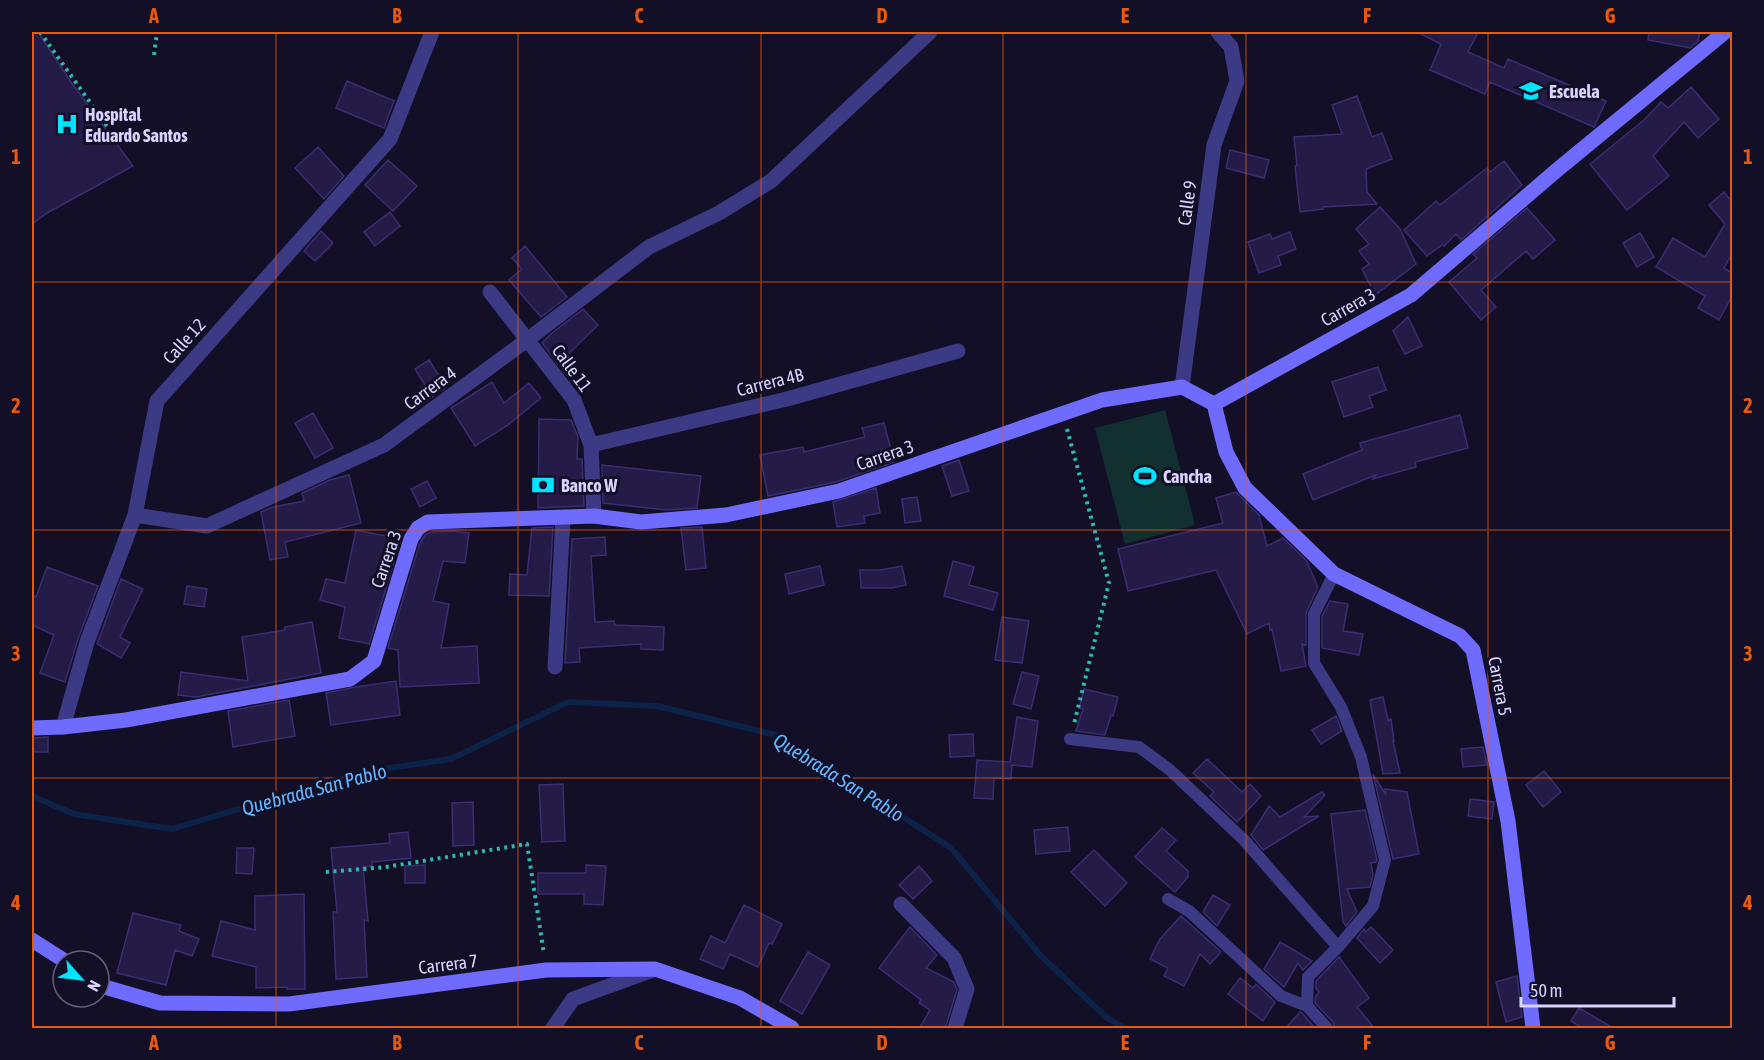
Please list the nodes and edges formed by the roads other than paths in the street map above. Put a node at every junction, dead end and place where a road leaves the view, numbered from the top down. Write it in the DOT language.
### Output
graph roads {
  1 [pos="432,32"];
  2 [pos="930,32"];
  3 [pos="1218,32"];
  4 [pos="1725,32"];
  5 [pos="490,292"];
  6 [pos="527,340"];
  7 [pos="958,351"];
  8 [pos="1182,387"];
  9 [pos="1214,404"];
  10 [pos="591,445"];
  11 [pos="135,515"];
  12 [pos="594,516"];
  13 [pos="563,517"];
  14 [pos="1334,574"];
  15 [pos="555,667"];
  16 [pos="63,727"];
  17 [pos="32,728"];
  18 [pos="1070,739"];
  19 [pos="1168,899"];
  20 [pos="901,904"];
  21 [pos="32,940"];
  22 [pos="1338,947"];
  23 [pos="51,952"];
  24 [pos="656,969"];
  25 [pos="111,989"];
  26 [pos="1307,1006"];
  27 [pos="553,1029"];
  28 [pos="792,1029"];
  29 [pos="955,1029"];
  30 [pos="1327,1029"];
  31 [pos="1533,1029"];
  1 -- 11 [label="street, Calle 12"];
  2 -- 6 [label="street, Carrera 4"];
  3 -- 8 [label="street, Calle 9"];
  4 -- 9 [label="street, Carrera 3"];
  5 -- 6 [label="street, Calle 11"];
  6 -- 10 [label="street, Calle 11"];
  6 -- 11 [label="street, Carrera 4"];
  7 -- 10 [label="street, Carrera 4B"];
  8 -- 9 [label="street"];
  8 -- 12 [label="street, Carrera 3"];
  9 -- 14 [label="street, Carrera 5"];
  10 -- 12 [label="street, Calle 11"];
  11 -- 16 [label="street, Calle 12"];
  12 -- 13 [label="street, Carrera 3"];
  13 -- 15 [label="street"];
  13 -- 16 [label="street, Carrera 3"];
  14 -- 22 [label="lane"];
  14 -- 31 [label="street, Carrera 5"];
  16 -- 17 [label="street, Carrera 3"];
  18 -- 22 [label="lane"];
  19 -- 26 [label="lane"];
  20 -- 29 [label="street"];
  21 -- 23 [label="street"];
  22 -- 26 [label="lane"];
  24 -- 25 [label="street, Carrera 7"];
  24 -- 27 [label="street"];
  24 -- 28 [label="street, Carrera 7"];
  26 -- 30 [label="lane"];
}
